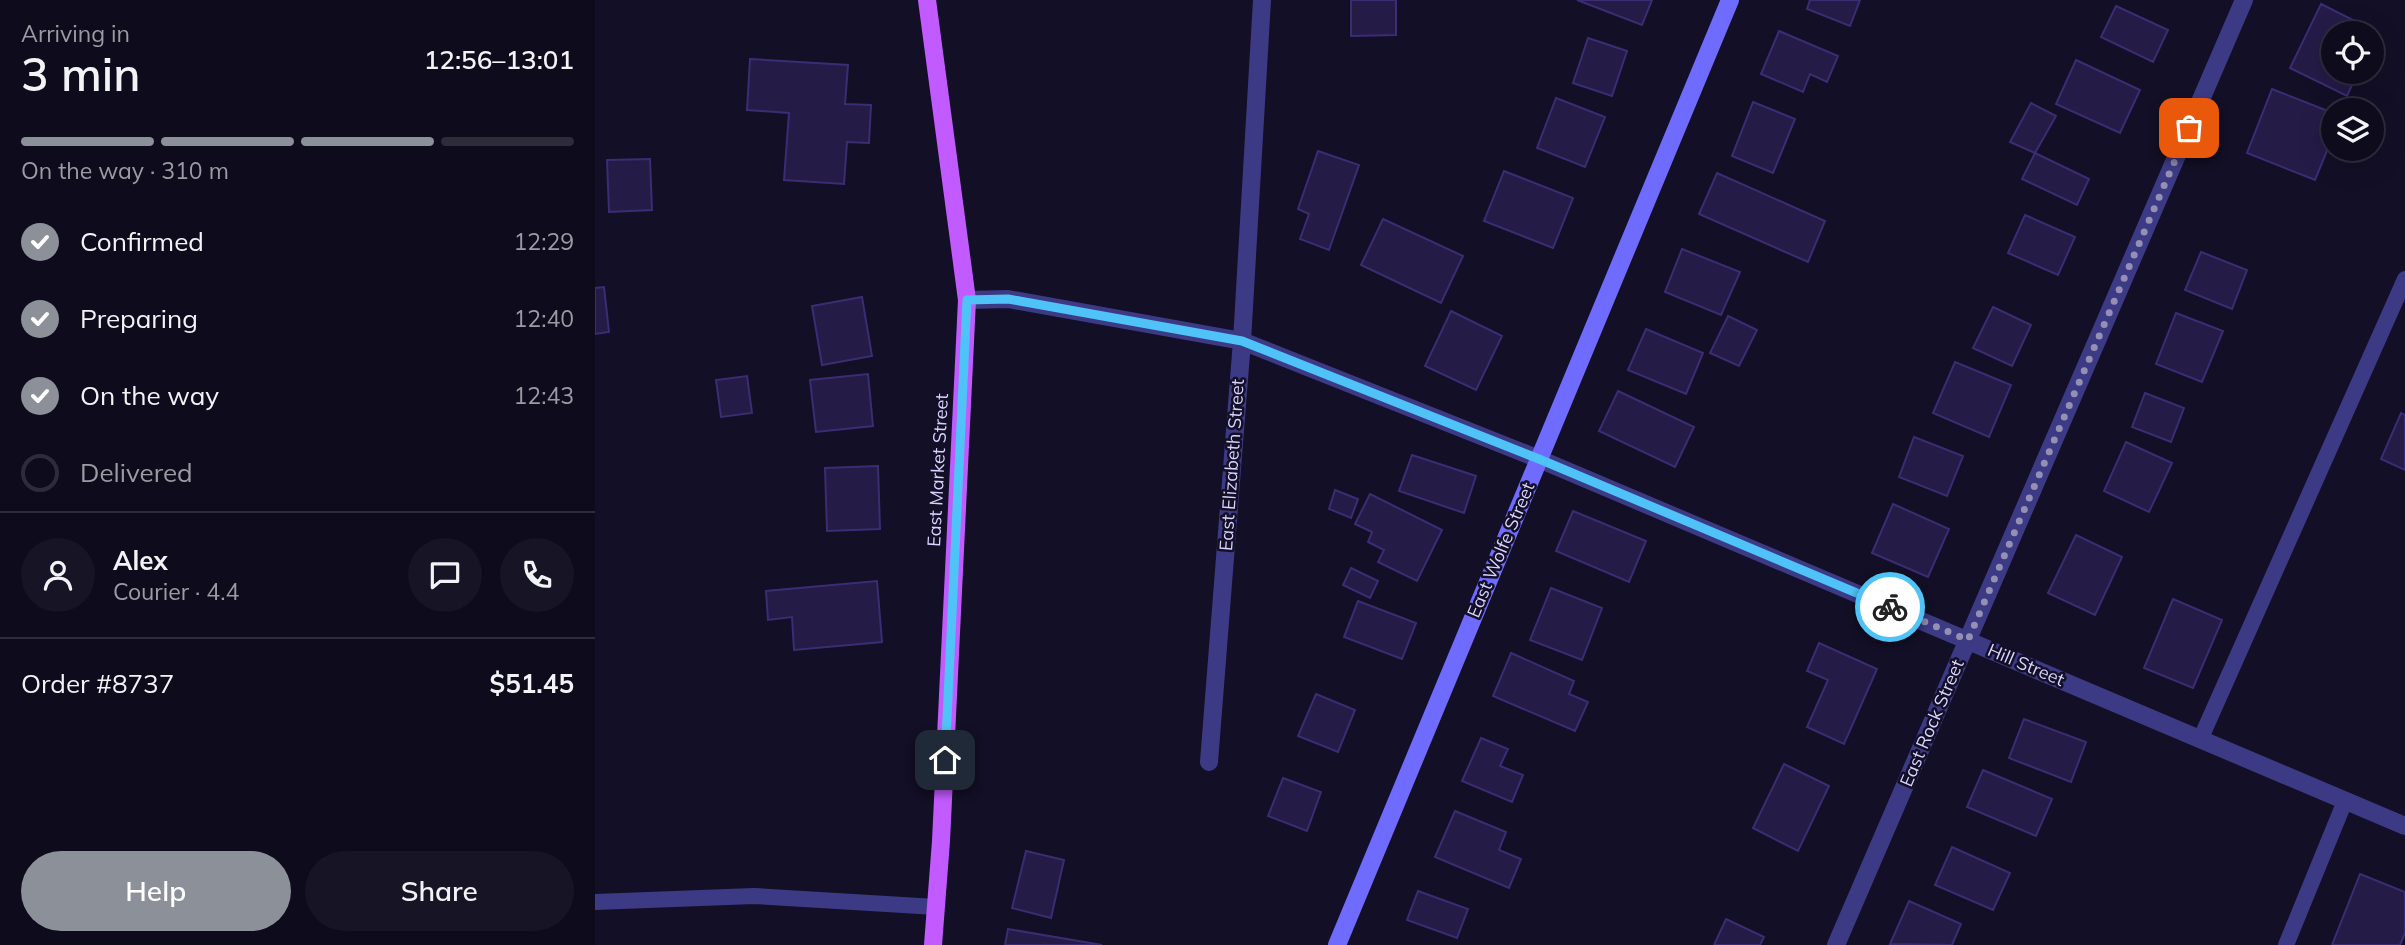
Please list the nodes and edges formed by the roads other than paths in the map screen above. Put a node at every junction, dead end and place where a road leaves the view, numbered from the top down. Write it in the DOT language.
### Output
graph roads {
  1 [pos="927,0"];
  2 [pos="1262,0"];
  3 [pos="1730,0"];
  4 [pos="2244,0"];
  5 [pos="2405,279"];
  6 [pos="967,300"];
  7 [pos="1242,341"];
  8 [pos="1539,459"];
  9 [pos="1968,640"];
  10 [pos="2200,740"];
  11 [pos="1209,762"];
  12 [pos="2345,801"];
  13 [pos="2405,826"];
  14 [pos="595,902"];
  15 [pos="936,907"];
  16 [pos="933,945"];
  17 [pos="1337,945"];
  18 [pos="1836,945"];
  19 [pos="2286,945"];
  1 -- 6 [label="main road, East Market Street"];
  2 -- 7 [label="street, East Elizabeth Street"];
  3 -- 8 [label="street, East Wolfe Street"];
  4 -- 9 [label="street, East Rock Street"];
  5 -- 10 [label="lane"];
  6 -- 7 [label="street, Hill Street"];
  6 -- 15 [label="main road, East Market Street"];
  7 -- 8 [label="street, Hill Street"];
  7 -- 11 [label="street, East Elizabeth Street"];
  8 -- 9 [label="street, Hill Street"];
  8 -- 17 [label="street, East Wolfe Street"];
  9 -- 10 [label="street, Hill Street"];
  9 -- 18 [label="street, East Rock Street"];
  10 -- 12 [label="street, Hill Street"];
  12 -- 13 [label="street, Hill Street"];
  12 -- 19 [label="lane"];
  14 -- 15 [label="lane"];
  15 -- 16 [label="main road, East Market Street"];
}
